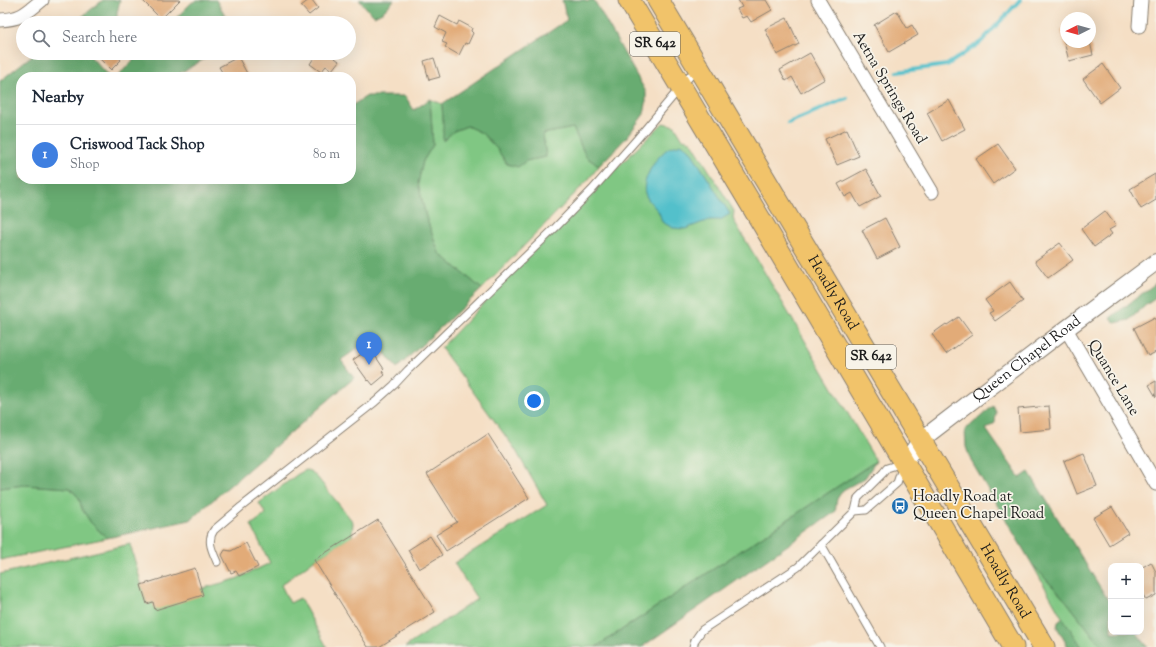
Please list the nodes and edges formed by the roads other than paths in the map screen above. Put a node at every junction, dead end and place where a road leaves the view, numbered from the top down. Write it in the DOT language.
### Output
graph roads {
  1 [pos="629,0"];
  2 [pos="658,0"];
  3 [pos="818,0"];
  4 [pos="1141,0"];
  5 [pos="40,1"];
  6 [pos="23,16"];
  7 [pos="16,18"];
  8 [pos="0,20"];
  9 [pos="1139,26"];
  10 [pos="698,67"];
  11 [pos="681,87"];
  12 [pos="932,192"];
  13 [pos="1156,262"];
  14 [pos="1066,329"];
  15 [pos="921,440"];
  16 [pos="904,463"];
  17 [pos="1156,484"];
  18 [pos="855,511"];
  19 [pos="821,544"];
  20 [pos="217,562"];
  21 [pos="693,647"];
  22 [pos="880,647"];
  23 [pos="1013,647"];
  24 [pos="1044,647"];
  1 -- 11 [label="main road, Hoadly Road / SR 642"];
  2 -- 10 [label="main road, Hoadly Road / SR 642"];
  3 -- 12 [label="street, Aetna Springs Road"];
  4 -- 9 [label="street"];
  5 -- 6 [label="street"];
  7 -- 8 [label="street"];
  10 -- 11 [label="lane"];
  10 -- 15 [label="main road, Hoadly Road / SR 642"];
  11 -- 16 [label="main road, Hoadly Road / SR 642"];
  11 -- 20 [label="lane"];
  13 -- 14 [label="street, Queen Chapel Road"];
  14 -- 15 [label="street, Queen Chapel Road"];
  14 -- 17 [label="street, Quance Lane"];
  15 -- 16 [label="street, Queen Chapel Road"];
  15 -- 24 [label="main road, Hoadly Road / SR 642"];
  16 -- 18 [label="lane"];
  16 -- 18 [label="lane"];
  16 -- 23 [label="main road, Hoadly Road / SR 642"];
  18 -- 19 [label="lane"];
  19 -- 21 [label="lane"];
  19 -- 22 [label="lane"];
}
